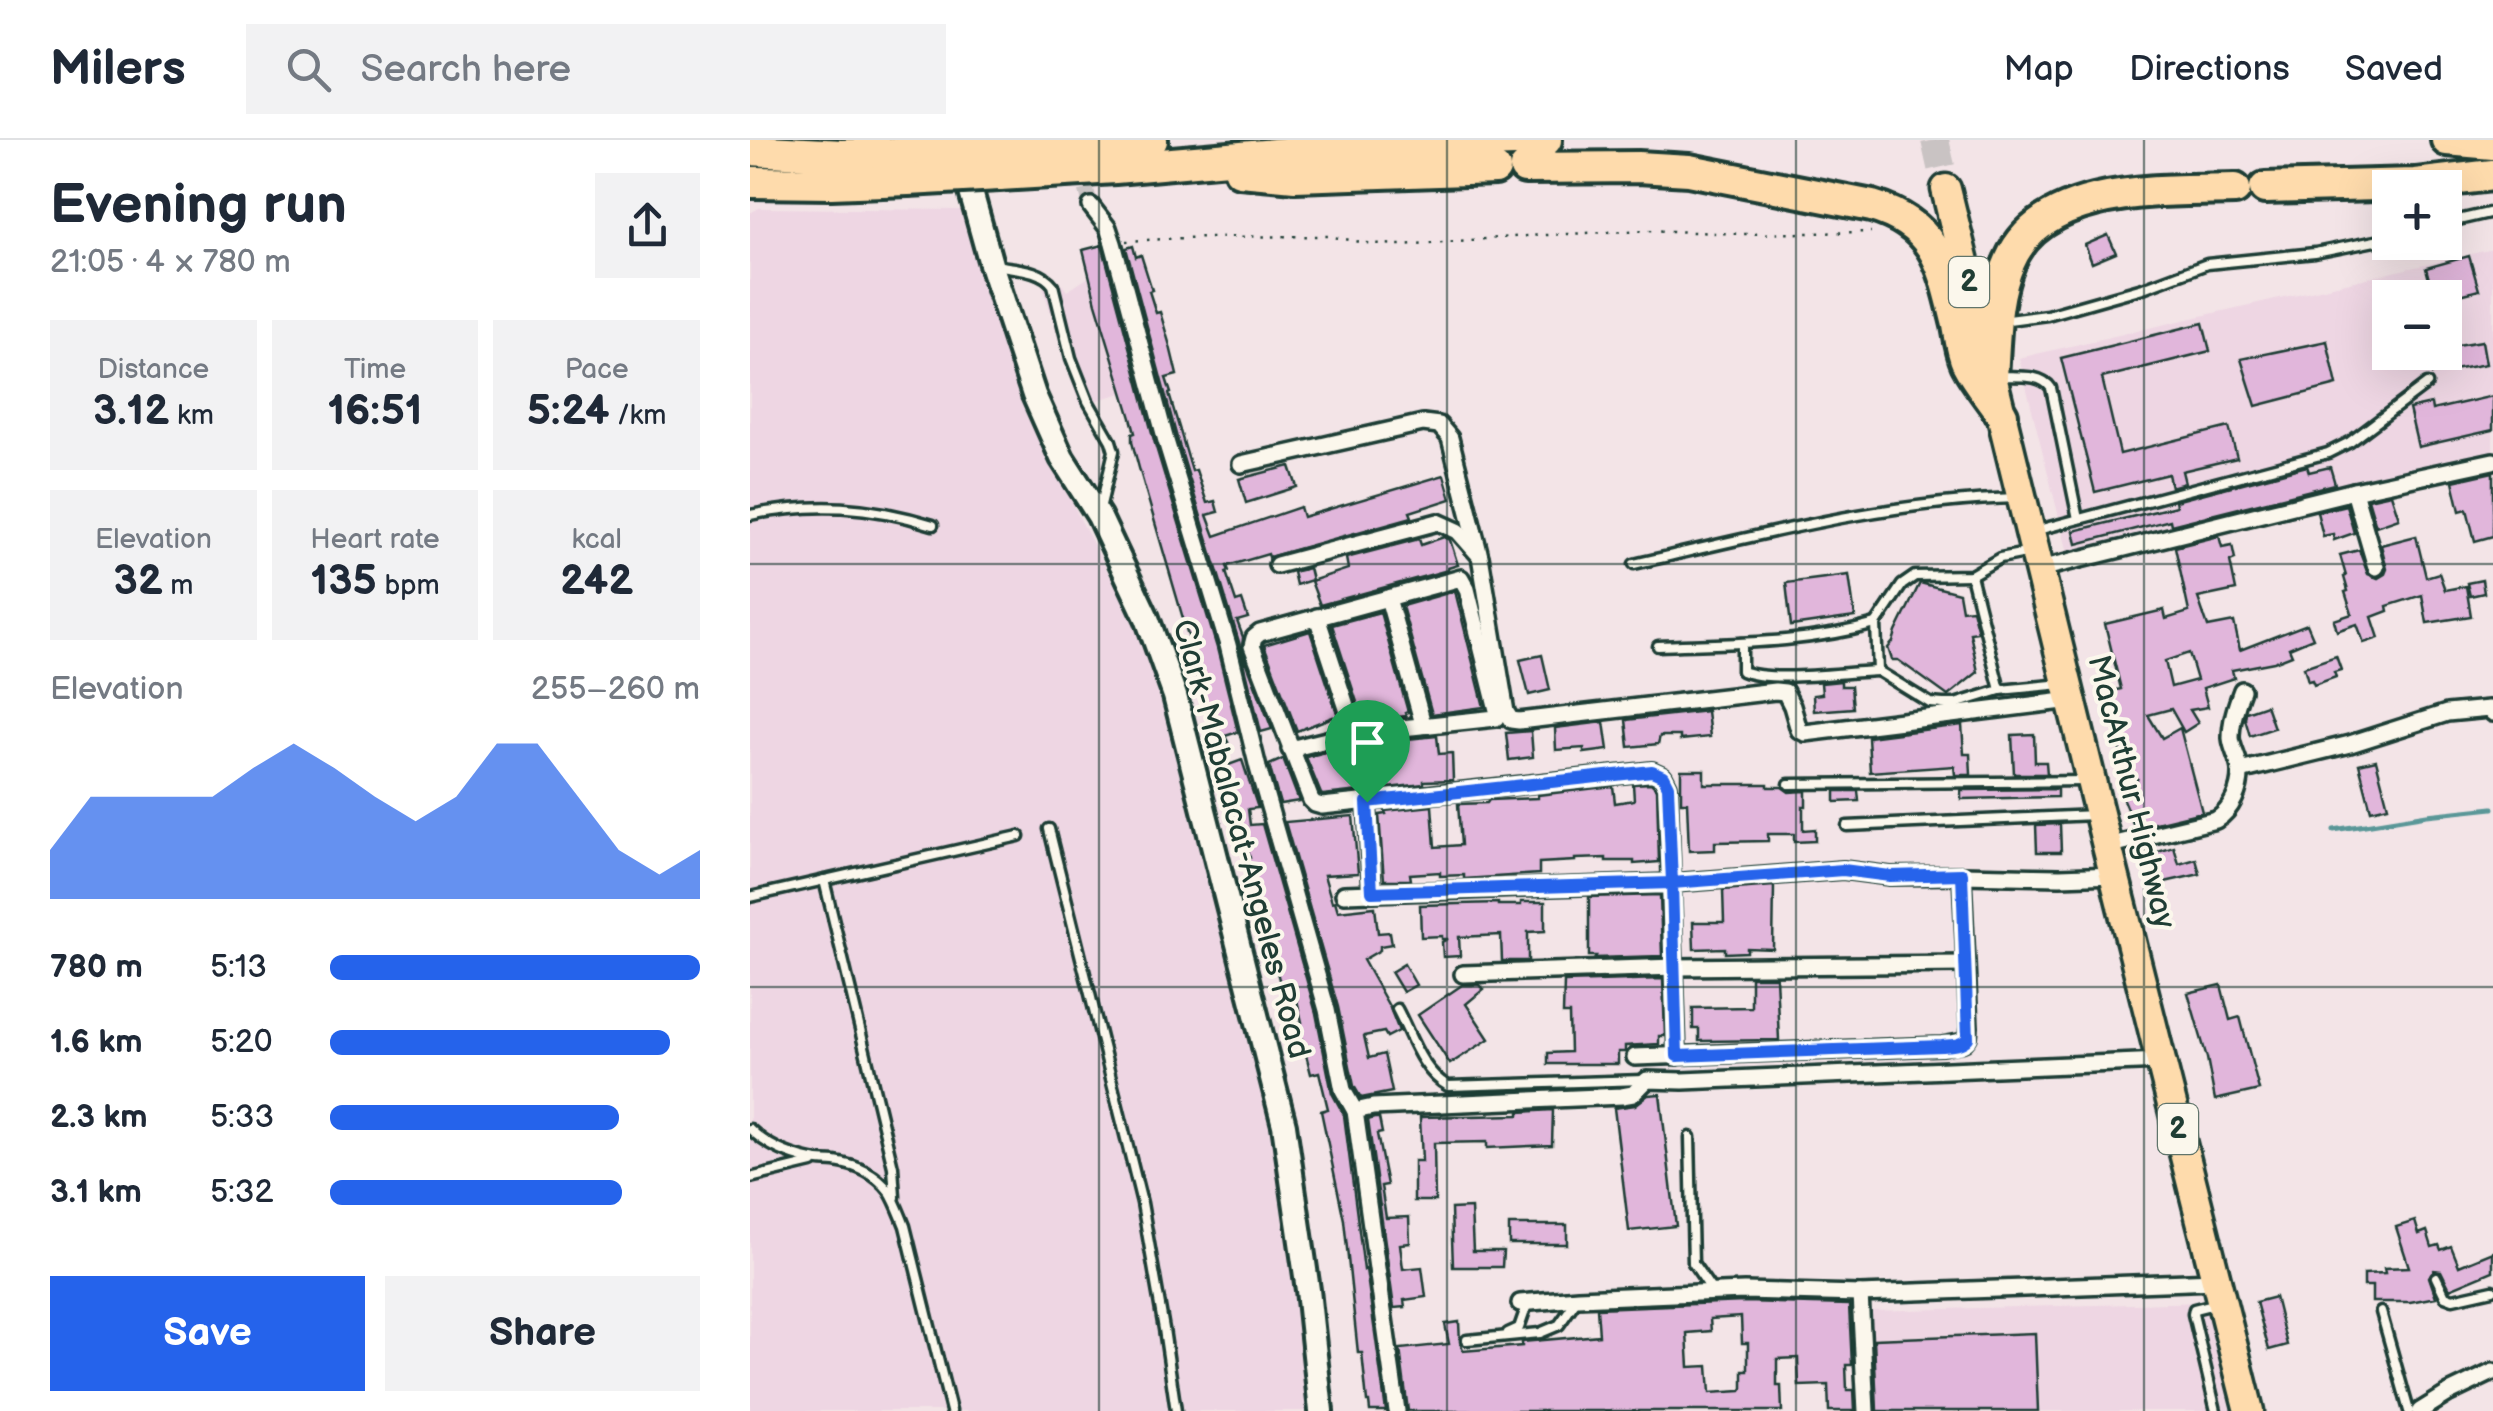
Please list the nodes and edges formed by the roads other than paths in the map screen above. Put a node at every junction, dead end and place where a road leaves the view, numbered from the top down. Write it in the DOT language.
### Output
graph roads {
  1 [pos="957,140"];
  2 [pos="1546,140"];
  3 [pos="2446,140"];
  4 [pos="2493,144"];
  5 [pos="750,150"];
  6 [pos="1152,152"];
  7 [pos="836,169"];
  8 [pos="2493,175"];
  9 [pos="754,184"];
  10 [pos="1946,189"];
  11 [pos="1091,206"];
  12 [pos="2493,212"];
  13 [pos="2462,219"];
  14 [pos="2372,242"];
  15 [pos="990,264"];
  16 [pos="1997,322"];
  17 [pos="1992,376"];
  18 [pos="2427,384"];
  19 [pos="2002,416"];
  20 [pos="2493,461"];
  21 [pos="1241,464"];
  22 [pos="2354,491"];
  23 [pos="2022,498"];
  24 [pos="750,515"];
  25 [pos="1099,516"];
  26 [pos="2078,520"];
  27 [pos="933,526"];
  28 [pos="2035,551"];
  29 [pos="1480,556"];
  30 [pos="1634,564"];
  31 [pos="1278,566"];
  32 [pos="2376,568"];
  33 [pos="1971,575"];
  34 [pos="1388,598"];
  35 [pos="1317,617"];
  36 [pos="1876,624"];
  37 [pos="1742,643"];
  38 [pos="1658,646"];
  39 [pos="1878,671"];
  40 [pos="2000,690"];
  41 [pos="2242,690"];
  42 [pos="2070,692"];
  43 [pos="2492,708"];
  44 [pos="1424,724"];
  45 [pos="1354,733"];
  46 [pos="1290,749"];
  47 [pos="2240,770"];
  48 [pos="2091,781"];
  49 [pos="1789,784"];
  50 [pos="1367,802"];
  51 [pos="2100,814"];
  52 [pos="1846,826"];
  53 [pos="1049,829"];
  54 [pos="1019,836"];
  55 [pos="2107,846"];
  56 [pos="1962,874"];
  57 [pos="2114,875"];
  58 [pos="824,880"];
  59 [pos="1672,883"];
  60 [pos="1372,892"];
  61 [pos="1344,894"];
  62 [pos="750,897"];
  63 [pos="1966,964"];
  64 [pos="1676,967"];
  65 [pos="1464,974"];
  66 [pos="1398,1009"];
  67 [pos="1677,1056"];
  68 [pos="1635,1057"];
  69 [pos="2162,1061"];
  70 [pos="1648,1080"];
  71 [pos="1355,1110"];
  72 [pos="750,1129"];
  73 [pos="1690,1137"];
  74 [pos="816,1162"];
  75 [pos="750,1178"];
  76 [pos="895,1202"];
  77 [pos="2436,1277"];
  78 [pos="2493,1290"];
  79 [pos="1713,1292"];
  80 [pos="2219,1292"];
  81 [pos="1860,1294"];
  82 [pos="1578,1298"];
  83 [pos="1524,1303"];
  84 [pos="2381,1312"];
  85 [pos="1504,1336"];
  86 [pos="1467,1340"];
  87 [pos="2493,1372"];
  88 [pos="951,1411"];
  89 [pos="1176,1411"];
  90 [pos="1321,1411"];
  91 [pos="1397,1411"];
  92 [pos="1866,1411"];
  93 [pos="2216,1411"];
  94 [pos="2249,1411"];
  95 [pos="2409,1411"];
  96 [pos="2420,1411"];
  1 -- 15 [label="main road, Clark-Mabalacat-Angeles Road"];
  2 -- 6 [label="highway"];
  3 -- 4 [label="highway"];
  5 -- 7 [label="highway"];
  6 -- 7 [label="highway, bridge"];
  6 -- 19 [label="highway"];
  7 -- 9 [label="highway"];
  8 -- 16 [label="highway"];
  10 -- 17 [label="highway, MacArthur Highway / 2"];
  11 -- 71 [label="street"];
  12 -- 13 [label="lane"];
  14 -- 16 [label="lane"];
  15 -- 25 [label="main road, Clark-Mabalacat-Angeles Road"];
  15 -- 25 [label="lane"];
  16 -- 17 [label="highway"];
  17 -- 19 [label="highway, MacArthur Highway / 2"];
  17 -- 26 [label="lane"];
  18 -- 26 [label="lane"];
  19 -- 23 [label="highway, MacArthur Highway / 2"];
  20 -- 22 [label="street"];
  21 -- 29 [label="street"];
  22 -- 28 [label="street"];
  22 -- 32 [label="street"];
  23 -- 28 [label="highway, MacArthur Highway / 2"];
  23 -- 30 [label="lane"];
  24 -- 27 [label="lane"];
  25 -- 90 [label="main road, Clark-Mabalacat-Angeles Road"];
  26 -- 28 [label="lane"];
  28 -- 33 [label="lane"];
  28 -- 42 [label="highway, MacArthur Highway / 2"];
  29 -- 31 [label="street"];
  29 -- 42 [label="street"];
  33 -- 36 [label="lane"];
  33 -- 40 [label="lane"];
  34 -- 35 [label="street"];
  34 -- 44 [label="street"];
  34 -- 44 [label="street"];
  35 -- 45 [label="street"];
  35 -- 46 [label="street"];
  36 -- 37 [label="lane"];
  36 -- 39 [label="lane"];
  37 -- 38 [label="lane"];
  37 -- 39 [label="lane"];
  39 -- 40 [label="lane"];
  40 -- 42 [label="lane"];
  41 -- 47 [label="street"];
  42 -- 48 [label="highway, MacArthur Highway / 2"];
  43 -- 47 [label="street"];
  44 -- 45 [label="street"];
  45 -- 46 [label="street"];
  46 -- 50 [label="street"];
  47 -- 55 [label="street"];
  48 -- 49 [label="lane"];
  48 -- 51 [label="highway, MacArthur Highway / 2"];
  50 -- 59 [label="street"];
  50 -- 60 [label="street"];
  51 -- 52 [label="lane"];
  51 -- 55 [label="highway, MacArthur Highway / 2"];
  53 -- 89 [label="lane"];
  54 -- 58 [label="lane"];
  55 -- 57 [label="highway, MacArthur Highway / 2"];
  56 -- 57 [label="street"];
  56 -- 59 [label="street"];
  56 -- 63 [label="street"];
  57 -- 69 [label="highway, MacArthur Highway / 2"];
  58 -- 62 [label="lane"];
  58 -- 76 [label="lane"];
  59 -- 60 [label="street"];
  59 -- 64 [label="street"];
  60 -- 61 [label="street"];
  63 -- 64 [label="street"];
  63 -- 67 [label="street"];
  64 -- 65 [label="street"];
  64 -- 67 [label="street"];
  66 -- 70 [label="lane"];
  67 -- 68 [label="street"];
  69 -- 70 [label="street"];
  69 -- 80 [label="highway, MacArthur Highway / 2"];
  70 -- 71 [label="street"];
  71 -- 91 [label="street"];
  72 -- 74 [label="lane"];
  73 -- 79 [label="lane"];
  74 -- 75 [label="lane"];
  74 -- 76 [label="lane"];
  76 -- 88 [label="lane"];
  77 -- 78 [label="lane"];
  79 -- 81 [label="street"];
  79 -- 82 [label="street"];
  80 -- 81 [label="street"];
  80 -- 93 [label="lane"];
  80 -- 94 [label="highway, MacArthur Highway / 2"];
  81 -- 92 [label="street"];
  82 -- 83 [label="street"];
  82 -- 85 [label="lane"];
  83 -- 85 [label="lane"];
  84 -- 95 [label="lane"];
  85 -- 86 [label="lane"];
  87 -- 96 [label="street"];
}
